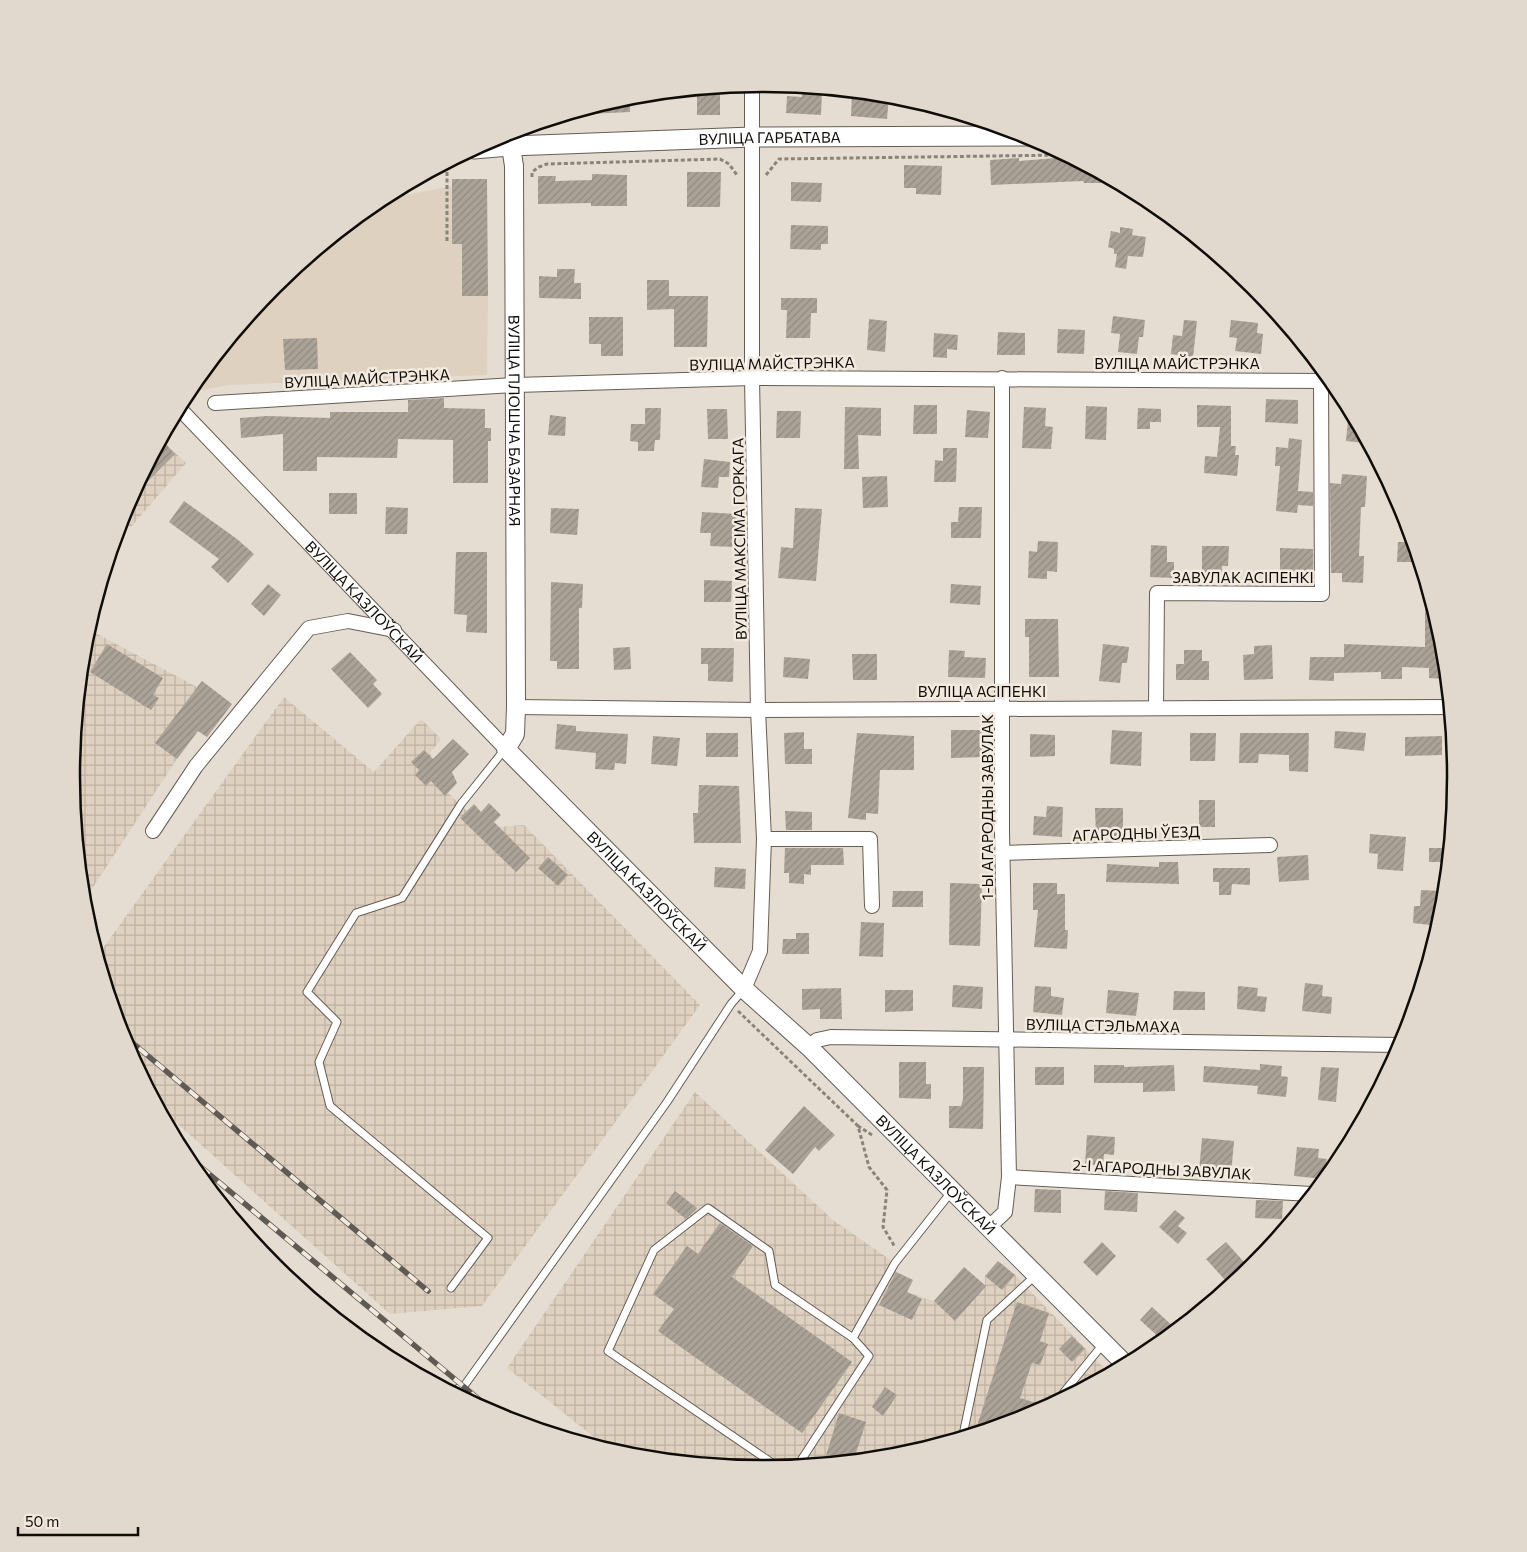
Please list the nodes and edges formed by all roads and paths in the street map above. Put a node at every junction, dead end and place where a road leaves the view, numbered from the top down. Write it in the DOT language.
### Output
graph roads {
  1 [pos="752,93"];
  2 [pos="1002,136"];
  3 [pos="752,137"];
  4 [pos="515,140"];
  5 [pos="510,142"];
  6 [pos="1048,155"];
  7 [pos="447,170"];
  8 [pos="752,175"];
  9 [pos="514,187"];
  10 [pos="446,241"];
  11 [pos="752,378"];
  12 [pos="1002,378"];
  13 [pos="1321,381"];
  14 [pos="516,386"];
  15 [pos="1326,388"];
  16 [pos="215,402"];
  17 [pos="184,414"];
  18 [pos="394,630"];
  19 [pos="516,707"];
  20 [pos="1002,707"];
  21 [pos="1156,707"];
  22 [pos="1443,707"];
  23 [pos="758,710"];
  24 [pos="506,749"];
  25 [pos="153,831"];
  26 [pos="764,839"];
  27 [pos="1270,845"];
  28 [pos="1002,853"];
  29 [pos="872,906"];
  30 [pos="744,989"];
  31 [pos="731,1004"];
  32 [pos="1008,1040"];
  33 [pos="1392,1045"];
  34 [pos="809,1047"];
  35 [pos="858,1126"];
  36 [pos="874,1136"];
  37 [pos="1009,1177"];
  38 [pos="952,1190"];
  39 [pos="1305,1194"];
  40 [pos="989,1228"];
  41 [pos="901,1256"];
  42 [pos="1037,1275"];
  43 [pos="451,1288"];
  44 [pos="853,1338"];
  45 [pos="1104,1343"];
  46 [pos="1120,1359"];
  47 [pos="459,1388"];
  48 [pos="1067,1389"];
  49 [pos="965,1428"];
  50 [pos="802,1458"];
  51 [pos="768,1460"];
  1 -- 3 [label="street, ВУЛІЦА МАКСІМА ГОРКАГА"];
  2 -- 3 [label="main road, ВУЛІЦА ГАРБАТАВА"];
  3 -- 4 [label="main road, ВУЛІЦА ГАРБАТАВА"];
  3 -- 8 [label="street, ВУЛІЦА МАКСІМА ГОРКАГА"];
  5 -- 9 [label="street, ВУЛІЦА ПЛОШЧА БАЗАРНАЯ"];
  6 -- 8 [label="path"];
  7 -- 10 [label="path"];
  8 -- 9 [label="path"];
  8 -- 11 [label="street, ВУЛІЦА МАКСІМА ГОРКАГА"];
  9 -- 14 [label="street, ВУЛІЦА ПЛОШЧА БАЗАРНАЯ"];
  11 -- 12 [label="street, ВУЛІЦА МАЙСТРЭНКА"];
  11 -- 14 [label="street, ВУЛІЦА МАЙСТРЭНКА"];
  11 -- 23 [label="street, ВУЛІЦА МАКСІМА ГОРКАГА"];
  12 -- 13 [label="street, ВУЛІЦА МАЙСТРЭНКА"];
  12 -- 20 [label="street, 1-Ы АГАРОДНЫ ЗАВУЛАК"];
  14 -- 16 [label="street, ВУЛІЦА МАЙСТРЭНКА"];
  14 -- 19 [label="street, ВУЛІЦА ПЛОШЧА БАЗАРНАЯ"];
  15 -- 21 [label="street, ЗАВУЛАК АСІПЕНКІ"];
  17 -- 18 [label="street, ВУЛІЦА КАЗЛОЎСКАЙ"];
  18 -- 24 [label="street, ВУЛІЦА КАЗЛОЎСКАЙ"];
  18 -- 25 [label="street"];
  19 -- 23 [label="street, ВУЛІЦА АСІПЕНКІ"];
  19 -- 24 [label="street, ВУЛІЦА ПЛОШЧА БАЗАРНАЯ"];
  20 -- 21 [label="street, ВУЛІЦА АСІПЕНКІ"];
  20 -- 23 [label="street, ВУЛІЦА АСІПЕНКІ"];
  20 -- 28 [label="street, 1-Ы АГАРОДНЫ ЗАВУЛАК"];
  21 -- 22 [label="street, ВУЛІЦА АСІПЕНКІ"];
  23 -- 26 [label="street, ВУЛІЦА МАКСІМА ГОРКАГА"];
  24 -- 30 [label="street, ВУЛІЦА КАЗЛОЎСКАЙ"];
  24 -- 43 [label="lane"];
  26 -- 29 [label="street"];
  26 -- 30 [label="street, ВУЛІЦА МАКСІМА ГОРКАГА"];
  27 -- 28 [label="street, АГАРОДНЫ ЎЕЗД"];
  28 -- 32 [label="street, 1-Ы АГАРОДНЫ ЗАВУЛАК"];
  30 -- 31 [label="lane"];
  30 -- 34 [label="street, ВУЛІЦА КАЗЛОЎСКАЙ"];
  31 -- 35 [label="path"];
  31 -- 47 [label="lane"];
  32 -- 33 [label="street, ВУЛІЦА СТЭЛЬМАХА"];
  32 -- 34 [label="street, ВУЛІЦА СТЭЛЬМАХА"];
  32 -- 37 [label="street, 1-Ы АГАРОДНЫ ЗАВУЛАК"];
  34 -- 38 [label="street, ВУЛІЦА КАЗЛОЎСКАЙ"];
  35 -- 36 [label="path"];
  35 -- 41 [label="path"];
  37 -- 39 [label="street, 2-І АГАРОДНЫ ЗАВУЛАК"];
  37 -- 40 [label="street, 1-Ы АГАРОДНЫ ЗАВУЛАК"];
  38 -- 40 [label="street, ВУЛІЦА КАЗЛОЎСКАЙ"];
  38 -- 41 [label="lane"];
  40 -- 42 [label="street, ВУЛІЦА КАЗЛОЎСКАЙ"];
  41 -- 44 [label="lane"];
  42 -- 45 [label="street, ВУЛІЦА КАЗЛОЎСКАЙ"];
  42 -- 49 [label="lane"];
  44 -- 50 [label="lane"];
  44 -- 51 [label="lane"];
  45 -- 46 [label="street, ВУЛІЦА КАЗЛОЎСКАЙ"];
  45 -- 48 [label="lane"];
}
